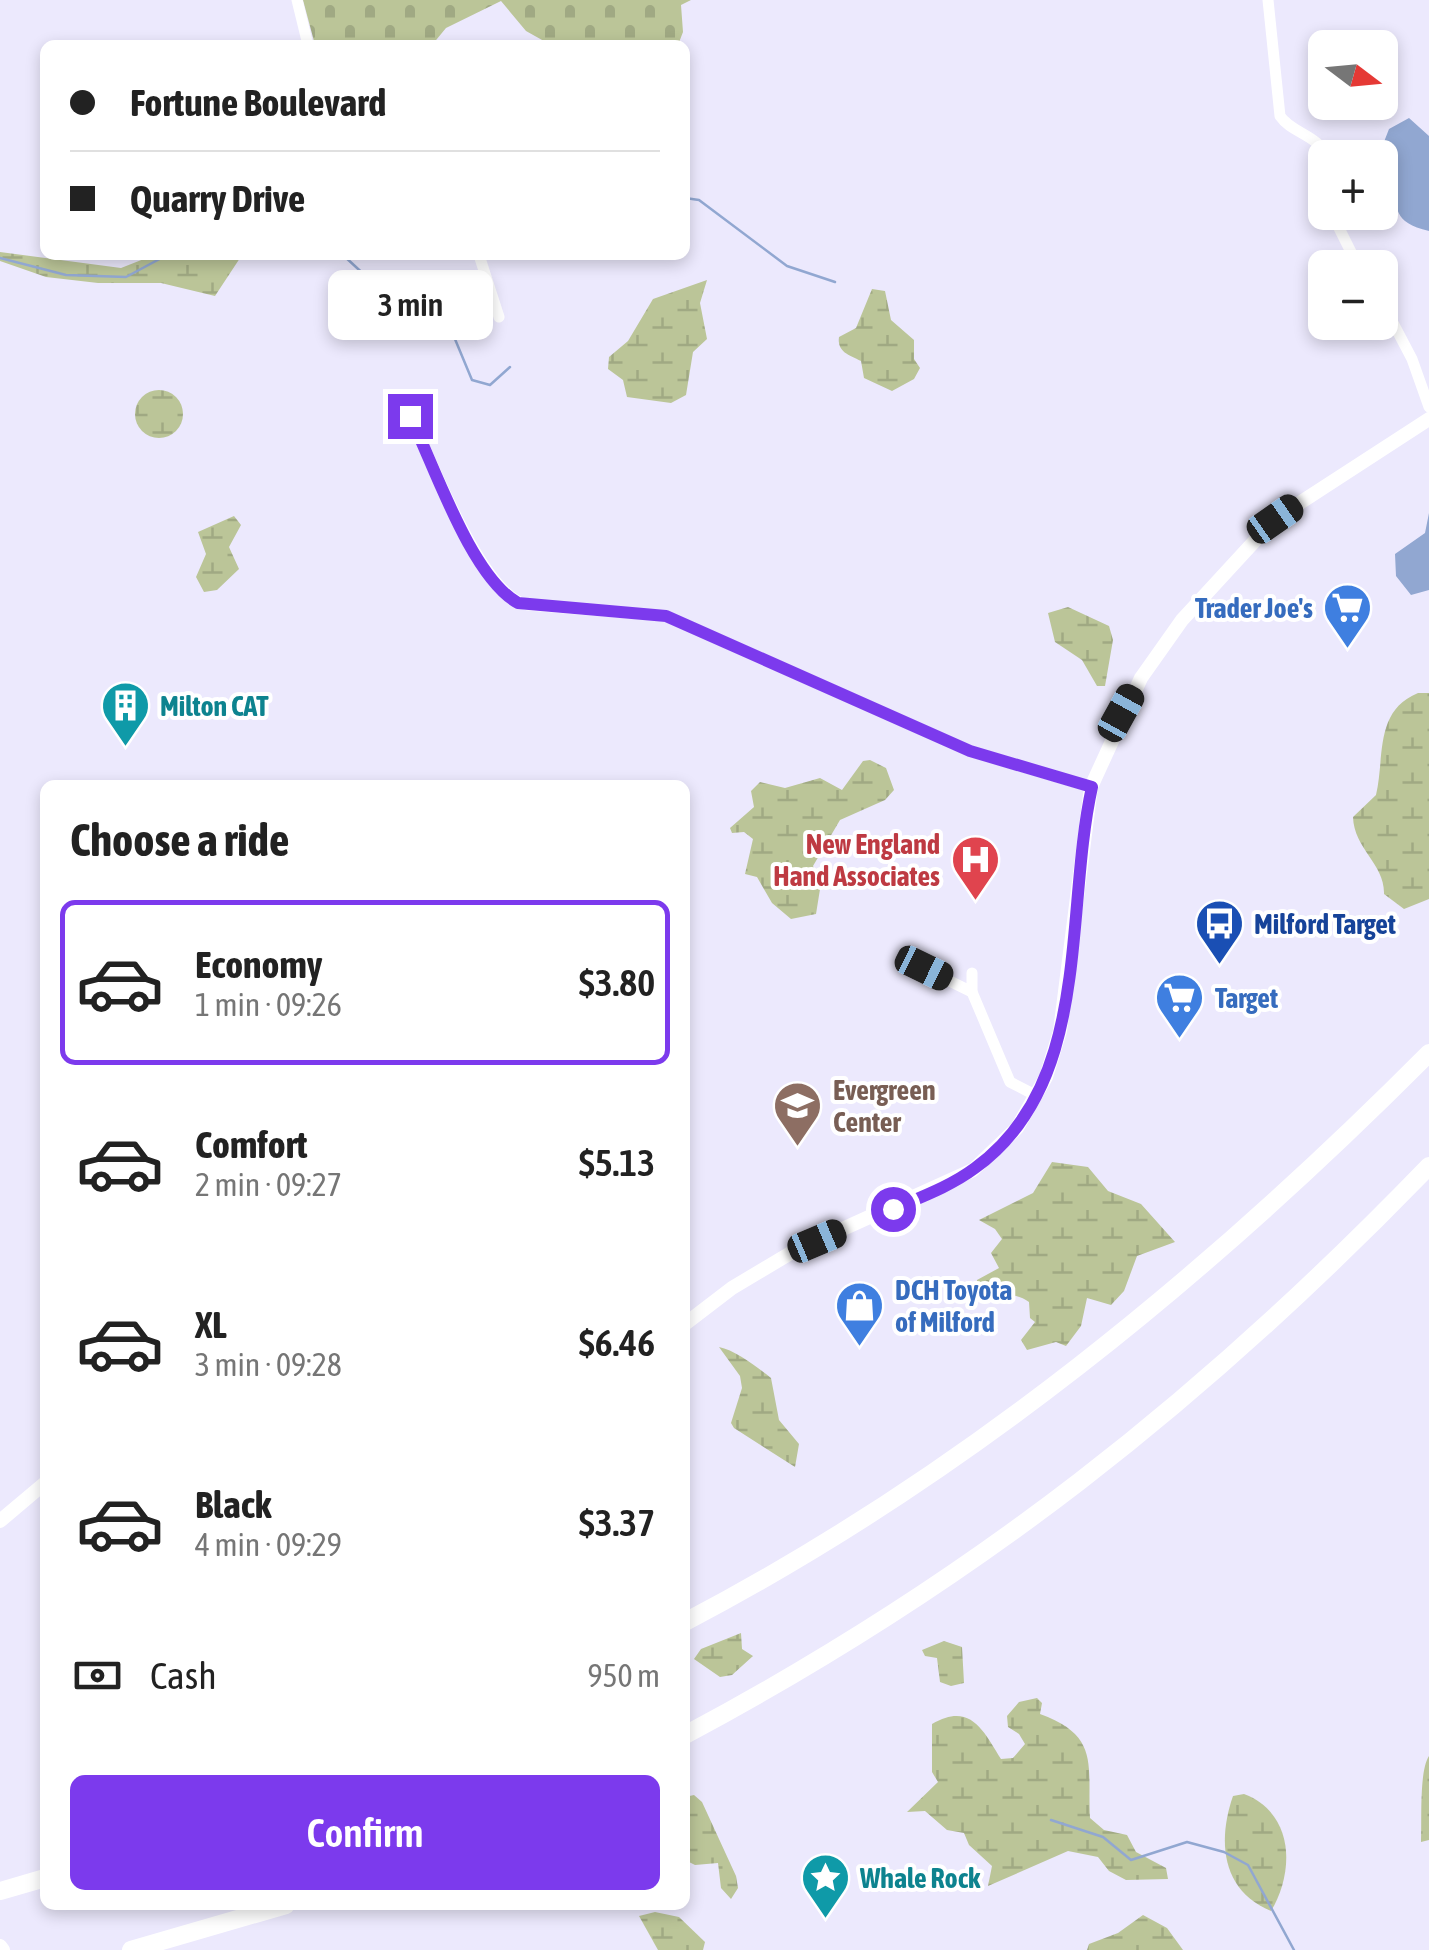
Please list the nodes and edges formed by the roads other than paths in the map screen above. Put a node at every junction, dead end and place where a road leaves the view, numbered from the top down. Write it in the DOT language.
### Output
graph roads {
  1 [pos="298,0"];
  2 [pos="1268,0"];
  3 [pos="307,40"];
  4 [pos="1314,140"];
  5 [pos="481,260"];
  6 [pos="499,317"];
  7 [pos="1398,332"];
  8 [pos="1429,407"];
  9 [pos="410,416"];
  10 [pos="1429,419"];
  11 [pos="1092,787"];
  12 [pos="924,968"];
  13 [pos="972,973"];
  14 [pos="972,992"];
  15 [pos="1429,1053"];
  16 [pos="1037,1096"];
  17 [pos="1429,1166"];
  18 [pos="690,1320"];
  19 [pos="40,1487"];
  20 [pos="0,1521"];
  21 [pos="690,1619"];
  22 [pos="690,1731"];
  23 [pos="40,1879"];
  24 [pos="1,1890"];
  25 [pos="269,1910"];
  26 [pos="130,1950"];
  1 -- 3 [label="street"];
  2 -- 4 [label="street"];
  5 -- 6 [label="street"];
  7 -- 8 [label="street"];
  9 -- 11 [label="street"];
  10 -- 11 [label="main road"];
  11 -- 16 [label="main road"];
  12 -- 14 [label="street"];
  13 -- 14 [label="street"];
  14 -- 16 [label="street"];
  15 -- 21 [label="highway"];
  16 -- 18 [label="main road"];
  17 -- 22 [label="highway"];
  19 -- 20 [label="main road"];
  23 -- 24 [label="highway"];
  25 -- 26 [label="highway"];
}
